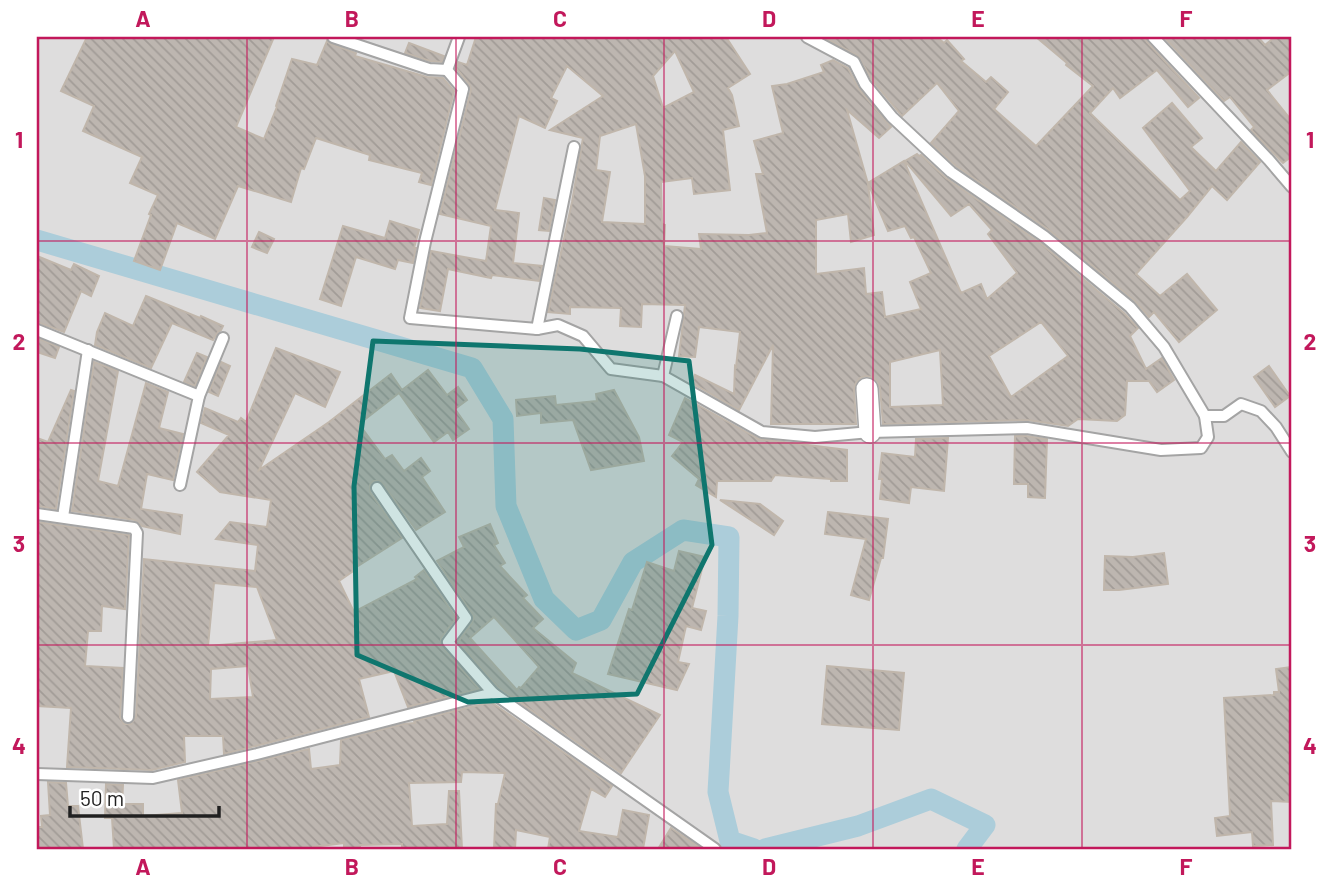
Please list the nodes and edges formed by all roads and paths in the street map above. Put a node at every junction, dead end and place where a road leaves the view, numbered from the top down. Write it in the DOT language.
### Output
graph roads {
  1 [pos="333,37"];
  2 [pos="459,37"];
  3 [pos="807,37"];
  4 [pos="1153,37"];
  5 [pos="447,70"];
  6 [pos="574,147"];
  7 [pos="1292,187"];
  8 [pos="677,316"];
  9 [pos="537,329"];
  10 [pos="37,330"];
  11 [pos="223,338"];
  12 [pos="88,350"];
  13 [pos="663,376"];
  14 [pos="867,389"];
  15 [pos="199,396"];
  16 [pos="1205,416"];
  17 [pos="870,432"];
  18 [pos="1292,452"];
  19 [pos="180,485"];
  20 [pos="377,488"];
  21 [pos="37,514"];
  22 [pos="64,517"];
  23 [pos="493,693"];
  24 [pos="128,717"];
  25 [pos="37,774"];
  26 [pos="715,849"];
  1 -- 5 [label="lane"];
  2 -- 5 [label="lane"];
  3 -- 16 [label="lane"];
  4 -- 7 [label="lane"];
  5 -- 9 [label="lane"];
  6 -- 9 [label="lane"];
  8 -- 13 [label="lane"];
  9 -- 13 [label="lane"];
  10 -- 12 [label="lane"];
  11 -- 15 [label="lane"];
  12 -- 15 [label="lane"];
  12 -- 22 [label="lane"];
  13 -- 17 [label="lane"];
  14 -- 17 [label="street"];
  15 -- 19 [label="lane"];
  16 -- 17 [label="lane"];
  16 -- 18 [label="lane"];
  20 -- 23 [label="lane"];
  21 -- 22 [label="lane"];
  22 -- 24 [label="lane"];
  23 -- 25 [label="lane"];
  23 -- 26 [label="lane"];
}
